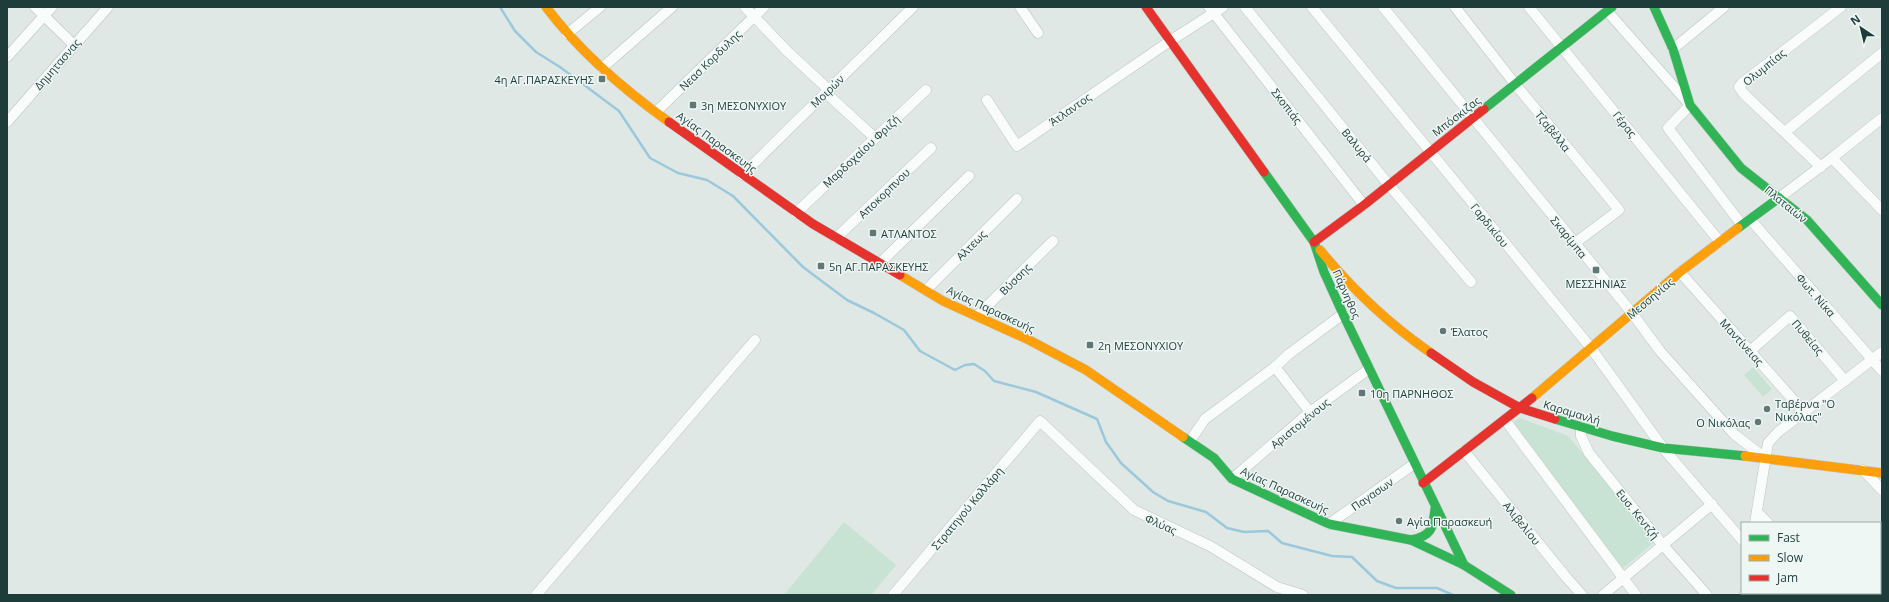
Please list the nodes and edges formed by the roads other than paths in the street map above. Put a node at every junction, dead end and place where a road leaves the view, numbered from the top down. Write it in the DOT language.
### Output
graph roads {
  1 [pos="35,7"];
  2 [pos="52,7"];
  3 [pos="108,7"];
  4 [pos="546,7"];
  5 [pos="600,7"];
  6 [pos="672,7"];
  7 [pos="745,7"];
  8 [pos="764,7"];
  9 [pos="913,7"];
  10 [pos="1146,7"];
  11 [pos="1223,7"];
  12 [pos="1245,7"];
  13 [pos="1312,7"];
  14 [pos="1383,7"];
  15 [pos="1455,7"];
  16 [pos="1529,7"];
  17 [pos="1654,7"];
  18 [pos="1724,7"];
  19 [pos="1841,7"];
  20 [pos="1021,8"];
  21 [pos="1610,9"];
  22 [pos="1212,10"];
  23 [pos="44,16"];
  24 [pos="754,16"];
  25 [pos="1038,33"];
  26 [pos="567,34"];
  27 [pos="1170,41"];
  28 [pos="74,45"];
  29 [pos="1562,47"];
  30 [pos="1672,49"];
  31 [pos="1882,53"];
  32 [pos="7,57"];
  33 [pos="602,68"];
  34 [pos="1515,84"];
  35 [pos="926,90"];
  36 [pos="828,91"];
  37 [pos="987,100"];
  38 [pos="1690,106"];
  39 [pos="656,112"];
  40 [pos="1473,118"];
  41 [pos="1882,118"];
  42 [pos="7,122"];
  43 [pos="1785,132"];
  44 [pos="874,137"];
  45 [pos="931,148"];
  46 [pos="1430,152"];
  47 [pos="1832,158"];
  48 [pos="1821,166"];
  49 [pos="742,175"];
  50 [pos="969,176"];
  51 [pos="1389,185"];
  52 [pos="1779,198"];
  53 [pos="1017,199"];
  54 [pos="1364,204"];
  55 [pos="1882,210"];
  56 [pos="796,213"];
  57 [pos="1746,222"];
  58 [pos="836,238"];
  59 [pos="1053,241"];
  60 [pos="1314,242"];
  61 [pos="1720,242"];
  62 [pos="1575,243"];
  63 [pos="880,263"];
  64 [pos="1680,272"];
  65 [pos="1471,282"];
  66 [pos="926,290"];
  67 [pos="1882,304"];
  68 [pos="1632,313"];
  69 [pos="1343,314"];
  70 [pos="977,316"];
  71 [pos="755,340"];
  72 [pos="1591,348"];
  73 [pos="1750,351"];
  74 [pos="1882,352"];
  75 [pos="1872,359"];
  76 [pos="1275,367"];
  77 [pos="1369,369"];
  78 [pos="1882,372"];
  79 [pos="1845,381"];
  80 [pos="1520,408"];
  81 [pos="1310,412"];
  82 [pos="1804,412"];
  83 [pos="1505,420"];
  84 [pos="1040,421"];
  85 [pos="1581,428"];
  86 [pos="1190,441"];
  87 [pos="1663,448"];
  88 [pos="1464,451"];
  89 [pos="1765,458"];
  90 [pos="1414,464"];
  91 [pos="1863,470"];
  92 [pos="1882,472"];
  93 [pos="1232,479"];
  94 [pos="1423,483"];
  95 [pos="1882,490"];
  96 [pos="1712,504"];
  97 [pos="1435,509"];
  98 [pos="1757,512"];
  99 [pos="1755,522"];
  100 [pos="1767,522"];
  101 [pos="1329,524"];
  102 [pos="1741,539"];
  103 [pos="1411,540"];
  104 [pos="1662,544"];
  105 [pos="1464,565"];
  106 [pos="1624,577"];
  107 [pos="536,595"];
  108 [pos="893,595"];
  109 [pos="1303,595"];
  110 [pos="1511,595"];
  111 [pos="1582,595"];
  112 [pos="1603,595"];
  113 [pos="1636,595"];
  114 [pos="1707,595"];
  1 -- 23 [label="street"];
  2 -- 23 [label="street"];
  3 -- 28 [label="street, Δημητασνας"];
  4 -- 26 [label="street, Αγίας Παρασκευής"];
  5 -- 26 [label="street"];
  6 -- 33 [label="street"];
  7 -- 24 [label="street"];
  8 -- 24 [label="street, Νεασ Κορδυλης"];
  9 -- 36 [label="street, Μοιρών"];
  10 -- 27 [label="street, Πάρνηθος"];
  11 -- 22 [label="street"];
  12 -- 51 [label="street, Βαλυρά"];
  13 -- 46 [label="street, Γαρδικίου"];
  14 -- 40 [label="street, Σκαρίμπα"];
  15 -- 34 [label="street, Τζαβέλλα"];
  16 -- 29 [label="street, Γέρας"];
  17 -- 30 [label="street, Πλαταιών"];
  18 -- 30 [label="street"];
  19 -- 43 [label="street, Ολυμπίας"];
  20 -- 25 [label="street"];
  21 -- 29 [label="street, Μπόσκιζας"];
  21 -- 38 [label="street, Πλαταιών"];
  22 -- 27 [label="street"];
  22 -- 54 [label="street, Σκοπιάς"];
  23 -- 28 [label="street"];
  23 -- 32 [label="street"];
  24 -- 36 [label="street"];
  24 -- 39 [label="street, Νεασ Κορδυλης"];
  26 -- 33 [label="street, Αγίας Παρασκευής"];
  27 -- 37 [label="street, Άτλαντος"];
  27 -- 60 [label="street, Πάρνηθος"];
  28 -- 42 [label="street, Δημητασνας"];
  29 -- 34 [label="street, Μπόσκιζας"];
  29 -- 61 [label="street, Γέρας"];
  30 -- 38 [label="street, Πλαταιών"];
  31 -- 43 [label="street"];
  33 -- 39 [label="street, Αγίας Παρασκευής"];
  34 -- 40 [label="street, Μπόσκιζας"];
  34 -- 62 [label="street, Τζαβέλλα"];
  35 -- 44 [label="street, Μαρδοχαίου Φριζή"];
  36 -- 44 [label="street"];
  36 -- 49 [label="street, Μοιρών"];
  38 -- 52 [label="street, Πλαταιών"];
  38 -- 57 [label="street, Φωτ. Νίκα"];
  39 -- 49 [label="street, Αγίας Παρασκευής"];
  40 -- 46 [label="street, Μπόσκιζας"];
  40 -- 62 [label="street, Σκαρίμπα"];
  41 -- 47 [label="street, Μεσσηνίας"];
  43 -- 48 [label="street, Ολυμπίας"];
  44 -- 56 [label="street, Μαρδοχαίου Φριζή"];
  45 -- 58 [label="street, Αποκορπνου"];
  46 -- 51 [label="street, Μπόσκιζας"];
  46 -- 72 [label="street, Γαρδικίου"];
  47 -- 48 [label="street, Μεσσηνίας"];
  47 -- 55 [label="street"];
  48 -- 52 [label="street, Μεσσηνίας"];
  49 -- 56 [label="street, Αγίας Παρασκευής"];
  50 -- 63 [label="street"];
  51 -- 54 [label="street, Μπόσκιζας"];
  51 -- 65 [label="street, Βαλυρά"];
  52 -- 57 [label="street, Μεσσηνίας"];
  52 -- 67 [label="street, Πλαταιών"];
  53 -- 66 [label="street, Αλτεως"];
  54 -- 60 [label="street, Μπόσκιζας"];
  56 -- 58 [label="street, Αγίας Παρασκευής"];
  57 -- 61 [label="street, Μεσσηνίας"];
  57 -- 75 [label="street, Φωτ. Νίκα"];
  58 -- 63 [label="street, Αγίας Παρασκευής"];
  59 -- 70 [label="street, Βύσσης"];
  60 -- 69 [label="street, Πάρνηθος"];
  60 -- 80 [label="street, Καραμανλή"];
  61 -- 64 [label="street, Μεσσηνίας"];
  62 -- 68 [label="street, Σκαρίμπα"];
  63 -- 66 [label="street, Αγίας Παρασκευής"];
  64 -- 68 [label="street, Μεσσηνίας"];
  64 -- 73 [label="street, Μαντίνειας"];
  66 -- 70 [label="street, Αγίας Παρασκευής"];
  68 -- 72 [label="street, Μεσσηνίας"];
  68 -- 89 [label="street, Σκαρίμπα"];
  69 -- 76 [label="street"];
  69 -- 77 [label="street, Πάρνηθος"];
  70 -- 86 [label="street, Αγίας Παρασκευής"];
  71 -- 107 [label="street"];
  72 -- 80 [label="street, Μεσσηνίας"];
  72 -- 87 [label="street, Γαρδικίου"];
  73 -- 79 [label="street, Πυθείας"];
  73 -- 82 [label="street, Μαντίνειας"];
  74 -- 75 [label="street"];
  75 -- 78 [label="street, Φωτ. Νίκα"];
  75 -- 79 [label="street"];
  76 -- 81 [label="street"];
  76 -- 86 [label="street"];
  77 -- 81 [label="street, Αριστομένους"];
  77 -- 90 [label="street, Πάρνηθος"];
  79 -- 82 [label="street"];
  80 -- 83 [label="street, Μεσσηνίας"];
  80 -- 85 [label="street, Καραμανλή"];
  81 -- 93 [label="street, Αριστομένους"];
  82 -- 89 [label="street"];
  83 -- 88 [label="street, Μεσσηνίας"];
  83 -- 106 [label="street"];
  84 -- 108 [label="street, Στρατηγού Καλλάρη"];
  84 -- 109 [label="street, Φλύας"];
  85 -- 87 [label="street, Καραμανλή"];
  85 -- 104 [label="street, Ευσ. Κεντζή"];
  86 -- 93 [label="street, Αγίας Παρασκευής"];
  87 -- 89 [label="street, Καραμανλή"];
  87 -- 96 [label="street, Γαρδικίου"];
  88 -- 94 [label="street, Μεσσηνίας"];
  88 -- 111 [label="street, Αλιβελίου"];
  89 -- 91 [label="street, Καραμανλή"];
  89 -- 98 [label="street"];
  90 -- 94 [label="street, Πάρνηθος"];
  90 -- 101 [label="street, Παγασων"];
  91 -- 92 [label="street, Καραμανλή"];
  91 -- 95 [label="street"];
  93 -- 101 [label="street, Αγίας Παρασκευής"];
  94 -- 97 [label="street, Πάρνηθος"];
  96 -- 102 [label="street, Γαρδικίου"];
  96 -- 104 [label="street"];
  97 -- 103 [label="street"];
  97 -- 105 [label="street, Πάρνηθος"];
  98 -- 99 [label="street"];
  98 -- 100 [label="street"];
  101 -- 103 [label="street, Αγίας Παρασκευής"];
  103 -- 105 [label="street, Αγίας Παρασκευής"];
  104 -- 106 [label="street"];
  104 -- 114 [label="street, Ευσ. Κεντζή"];
  105 -- 110 [label="street"];
  106 -- 112 [label="street"];
  106 -- 113 [label="street"];
}
